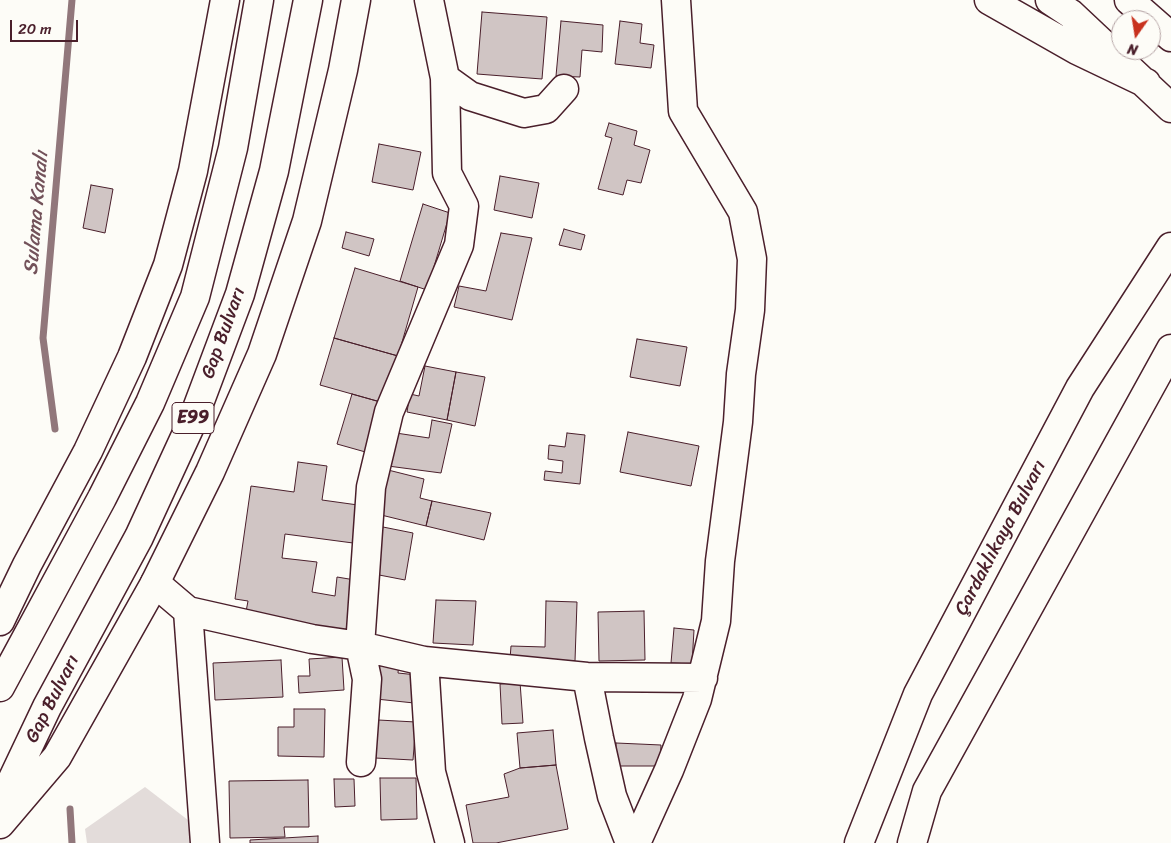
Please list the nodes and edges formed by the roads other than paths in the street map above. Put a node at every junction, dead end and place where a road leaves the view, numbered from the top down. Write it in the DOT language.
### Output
graph roads {
  1 [pos="226,0"];
  2 [pos="260,0"];
  3 [pos="308,0"];
  4 [pos="356,0"];
  5 [pos="429,0"];
  6 [pos="676,0"];
  7 [pos="989,0"];
  8 [pos="1050,0"];
  9 [pos="1129,0"];
  10 [pos="1171,37"];
  11 [pos="445,78"];
  12 [pos="1146,83"];
  13 [pos="564,89"];
  14 [pos="1171,108"];
  15 [pos="1171,247"];
  16 [pos="1171,349"];
  17 [pos="155,583"];
  18 [pos="188,611"];
  19 [pos="0,621"];
  20 [pos="360,646"];
  21 [pos="424,661"];
  22 [pos="587,677"];
  23 [pos="703,678"];
  24 [pos="0,687"];
  25 [pos="361,762"];
  26 [pos="0,806"];
  27 [pos="0,824"];
  28 [pos="206,843"];
  29 [pos="450,843"];
  30 [pos="630,843"];
  31 [pos="636,843"];
  32 [pos="859,843"];
  33 [pos="912,843"];
  1 -- 19 [label="main road"];
  2 -- 24 [label="main road, Gap Bulvarı / E99"];
  3 -- 26 [label="main road, Gap Bulvarı / E99"];
  4 -- 17 [label="main road"];
  5 -- 11 [label="main road"];
  6 -- 23 [label="main road"];
  7 -- 12 [label="main road"];
  8 -- 12 [label="main road"];
  9 -- 10 [label="main road"];
  11 -- 13 [label="main road"];
  11 -- 20 [label="main road"];
  12 -- 14 [label="main road"];
  15 -- 32 [label="main road, Çardaklıkaya Bulvarı"];
  16 -- 33 [label="main road"];
  17 -- 18 [label="main road"];
  17 -- 27 [label="main road"];
  18 -- 20 [label="main road"];
  18 -- 28 [label="main road"];
  20 -- 21 [label="main road"];
  20 -- 25 [label="main road"];
  21 -- 22 [label="main road"];
  21 -- 29 [label="main road"];
  22 -- 23 [label="main road"];
  22 -- 30 [label="main road"];
  23 -- 31 [label="main road"];
}
